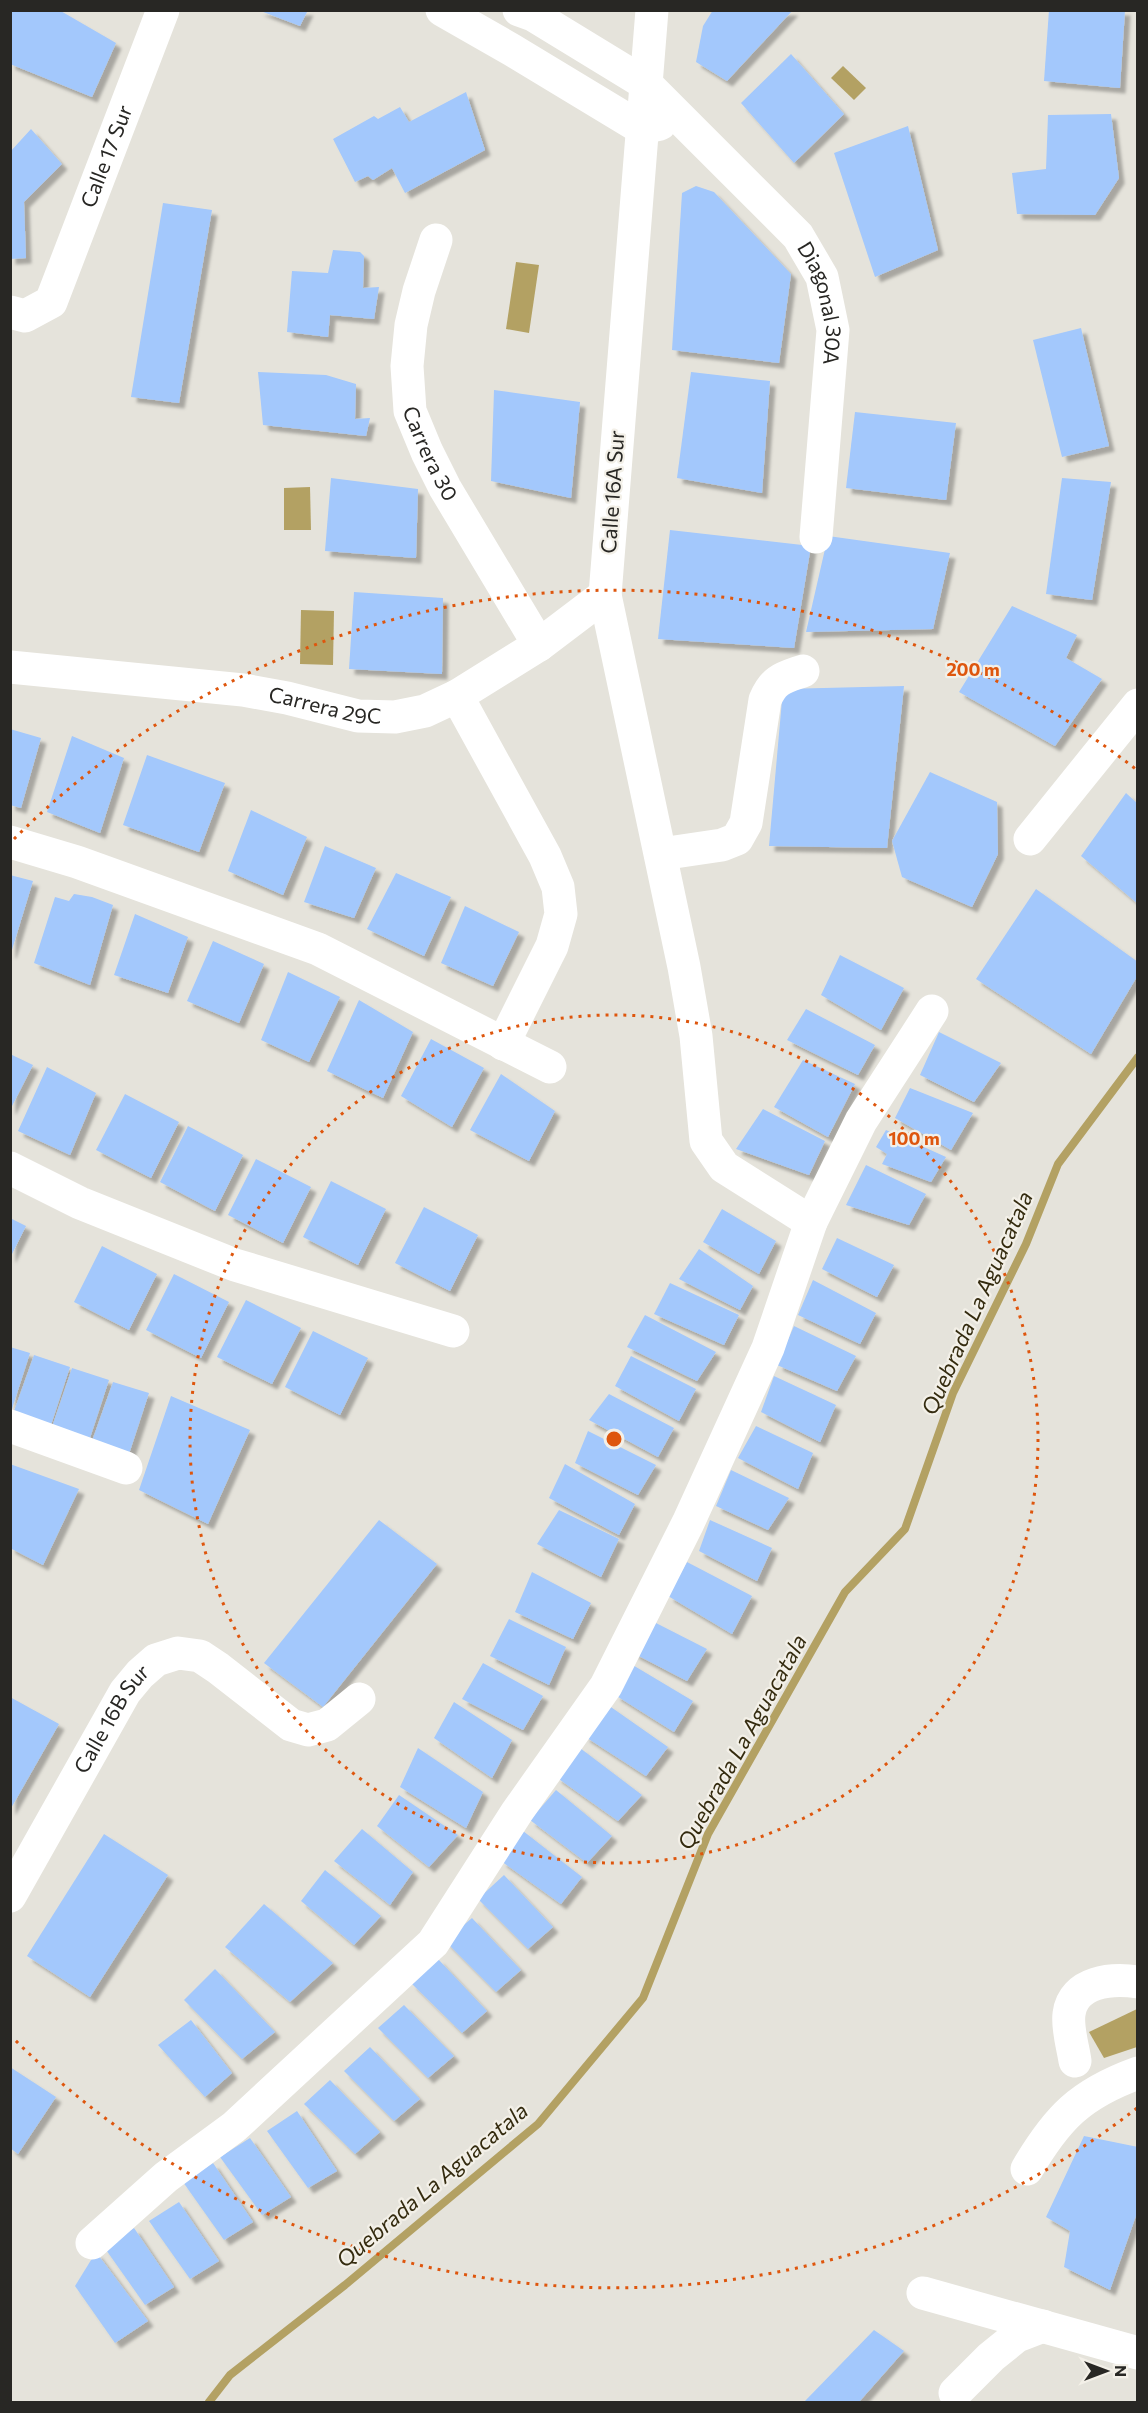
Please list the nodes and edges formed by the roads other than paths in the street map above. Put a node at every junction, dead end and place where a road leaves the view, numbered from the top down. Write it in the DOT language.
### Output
graph roads {
  1 [pos="519,10"];
  2 [pos="652,10"];
  3 [pos="446,11"];
  4 [pos="152,14"];
  5 [pos="646,84"];
  6 [pos="682,119"];
  7 [pos="641,128"];
  8 [pos="436,240"];
  9 [pos="10,312"];
  10 [pos="816,537"];
  11 [pos="605,595"];
  12 [pos="539,645"];
  13 [pos="10,667"];
  14 [pos="803,671"];
  15 [pos="457,696"];
  16 [pos="1137,705"];
  17 [pos="1030,839"];
  18 [pos="10,842"];
  19 [pos="662,854"];
  20 [pos="932,1011"];
  21 [pos="503,1044"];
  22 [pos="550,1067"];
  23 [pos="10,1168"];
  24 [pos="811,1222"];
  25 [pos="453,1331"];
  26 [pos="10,1426"];
  27 [pos="126,1468"];
  28 [pos="359,1698"];
  29 [pos="10,1896"];
  30 [pos="1137,1982"];
  31 [pos="1075,2061"];
  32 [pos="1137,2073"];
  33 [pos="1027,2169"];
  34 [pos="92,2243"];
  35 [pos="923,2293"];
  36 [pos="1043,2326"];
  37 [pos="1137,2353"];
  38 [pos="955,2393"];
  1 -- 5 [label="street, Diagonal 30A"];
  2 -- 5 [label="street, Calle 16A Sur"];
  3 -- 7 [label="street"];
  4 -- 9 [label="street, Calle 17 Sur"];
  5 -- 6 [label="street, Diagonal 30A"];
  5 -- 7 [label="street, Calle 16A Sur"];
  6 -- 7 [label="street"];
  6 -- 10 [label="street, Diagonal 30A"];
  7 -- 11 [label="street, Calle 16A Sur"];
  8 -- 12 [label="street, Carrera 30"];
  11 -- 12 [label="street, Carrera 29C"];
  11 -- 19 [label="street, Calle 16A Sur"];
  12 -- 15 [label="street, Carrera 29C"];
  13 -- 15 [label="street, Carrera 29C"];
  14 -- 19 [label="street"];
  15 -- 21 [label="street"];
  16 -- 17 [label="street"];
  18 -- 21 [label="street"];
  19 -- 24 [label="street, Calle 16A Sur"];
  20 -- 24 [label="street"];
  21 -- 22 [label="street"];
  23 -- 25 [label="street"];
  24 -- 34 [label="street"];
  26 -- 27 [label="street"];
  28 -- 29 [label="street, Calle 16B Sur"];
  30 -- 31 [label="street"];
  32 -- 33 [label="street"];
  35 -- 36 [label="street"];
  36 -- 37 [label="street"];
  36 -- 38 [label="street"];
}
